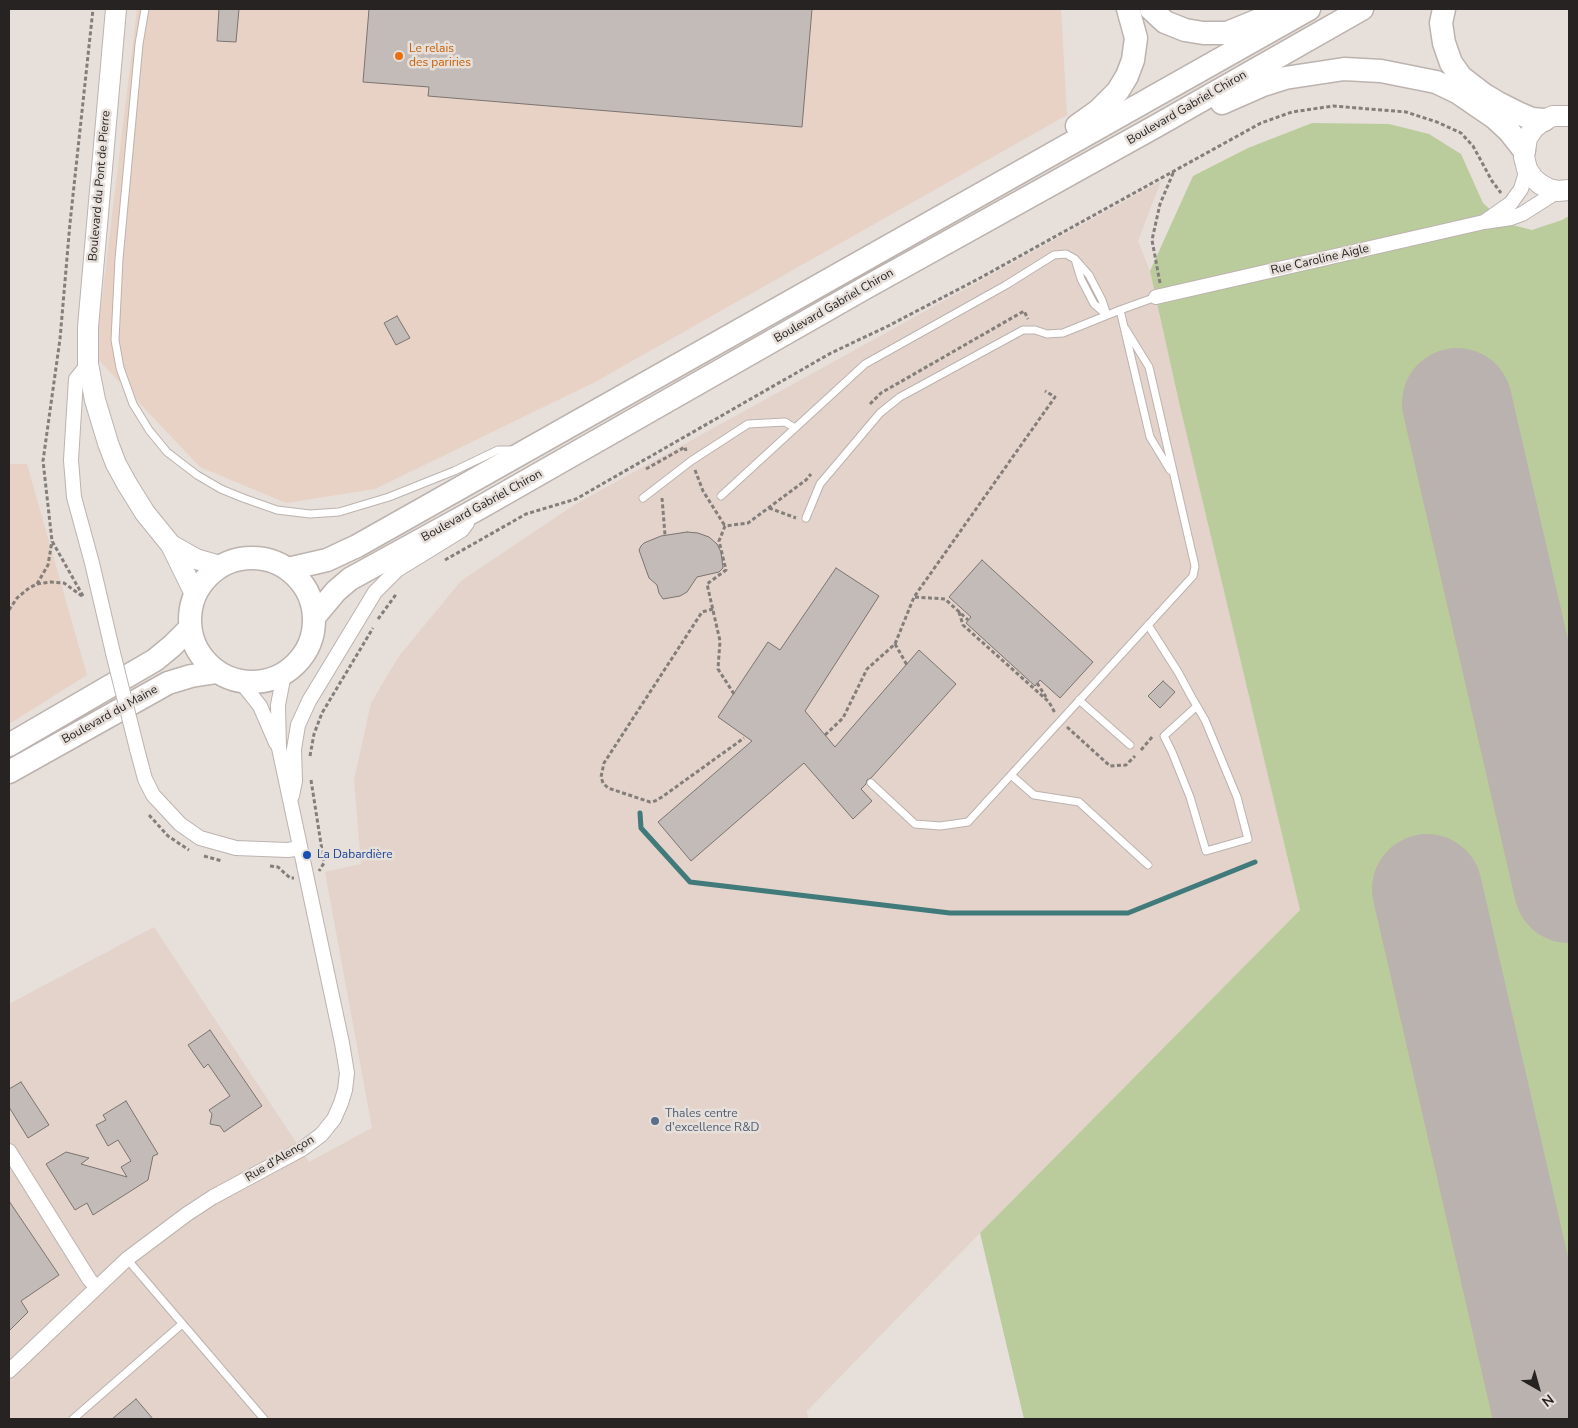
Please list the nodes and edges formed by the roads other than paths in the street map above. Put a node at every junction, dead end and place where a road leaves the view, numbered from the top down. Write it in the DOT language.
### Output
graph roads {
  1 [pos="116,9"];
  2 [pos="146,9"];
  3 [pos="1128,9"];
  4 [pos="1151,9"];
  5 [pos="1283,9"];
  6 [pos="1309,9"];
  7 [pos="1362,9"];
  8 [pos="1444,9"];
  9 [pos="1569,116"];
  10 [pos="1544,120"];
  11 [pos="1158,125"];
  12 [pos="1526,160"];
  13 [pos="1020,171"];
  14 [pos="1564,190"];
  15 [pos="1484,222"];
  16 [pos="1159,296"];
  17 [pos="1120,310"];
  18 [pos="1107,314"];
  19 [pos="1125,328"];
  20 [pos="88,364"];
  21 [pos="795,428"];
  22 [pos="529,449"];
  23 [pos="1174,476"];
  24 [pos="721,496"];
  25 [pos="643,498"];
  26 [pos="482,507"];
  27 [pos="806,518"];
  28 [pos="171,545"];
  29 [pos="220,566"];
  30 [pos="288,569"];
  31 [pos="195,594"];
  32 [pos="315,616"];
  33 [pos="1148,625"];
  34 [pos="190,628"];
  35 [pos="217,672"];
  36 [pos="284,674"];
  37 [pos="241,682"];
  38 [pos="1079,700"];
  39 [pos="1197,706"];
  40 [pos="1130,745"];
  41 [pos="9,746"];
  42 [pos="279,748"];
  43 [pos="9,772"];
  44 [pos="1011,775"];
  45 [pos="871,783"];
  46 [pos="290,801"];
  47 [pos="300,848"];
  48 [pos="1148,865"];
  49 [pos="11,1160"];
  50 [pos="127,1259"];
  51 [pos="96,1287"];
  52 [pos="182,1324"];
  53 [pos="9,1370"];
  54 [pos="73,1419"];
  55 [pos="264,1419"];
  1 -- 20 [label="main road, Boulevard du Pont de Pierre"];
  2 -- 22 [label="lane"];
  3 -- 13 [label="main road"];
  4 -- 5 [label="main road"];
  6 -- 13 [label="main road, Boulevard Gabriel Chiron"];
  7 -- 11 [label="main road, Boulevard Gabriel Chiron"];
  8 -- 10 [label="main road"];
  9 -- 10 [label="main road"];
  10 -- 12 [label="main road"];
  11 -- 12 [label="main road"];
  11 -- 26 [label="main road, Boulevard Gabriel Chiron"];
  12 -- 14 [label="main road"];
  12 -- 15 [label="street, Rue Caroline Aigle"];
  13 -- 22 [label="main road, Boulevard Gabriel Chiron"];
  14 -- 15 [label="street, Rue Caroline Aigle"];
  15 -- 16 [label="street, Rue Caroline Aigle"];
  16 -- 17 [label="lane"];
  17 -- 18 [label="lane"];
  17 -- 19 [label="lane"];
  18 -- 21 [label="lane"];
  18 -- 27 [label="lane"];
  19 -- 23 [label="lane"];
  19 -- 23 [label="lane"];
  20 -- 28 [label="main road, Boulevard du Pont de Pierre"];
  20 -- 47 [label="street, bridge"];
  21 -- 24 [label="lane"];
  21 -- 25 [label="lane"];
  22 -- 30 [label="main road, Boulevard Gabriel Chiron"];
  23 -- 33 [label="lane"];
  26 -- 32 [label="main road, Boulevard Gabriel Chiron"];
  26 -- 46 [label="street"];
  28 -- 29 [label="main road"];
  28 -- 31 [label="main road"];
  29 -- 30 [label="main road"];
  29 -- 31 [label="main road"];
  30 -- 32 [label="main road"];
  31 -- 34 [label="main road"];
  32 -- 36 [label="main road"];
  33 -- 38 [label="lane"];
  33 -- 39 [label="lane"];
  34 -- 35 [label="main road"];
  34 -- 41 [label="main road, Boulevard du Maine"];
  35 -- 37 [label="main road"];
  35 -- 43 [label="main road, Boulevard du Maine"];
  36 -- 37 [label="main road"];
  36 -- 42 [label="street"];
  37 -- 42 [label="street"];
  38 -- 40 [label="lane"];
  38 -- 44 [label="lane"];
  39 -- 39 [label="lane"];
  42 -- 46 [label="street, Rue d’Alençon"];
  44 -- 45 [label="lane"];
  44 -- 48 [label="lane"];
  46 -- 47 [label="street, Rue d’Alençon"];
  47 -- 50 [label="street, Rue d’Alençon"];
  49 -- 51 [label="street"];
  50 -- 51 [label="street, Rue d’Alençon"];
  50 -- 52 [label="lane"];
  51 -- 53 [label="street, Rue d’Alençon"];
  52 -- 54 [label="lane"];
  52 -- 55 [label="lane"];
}
